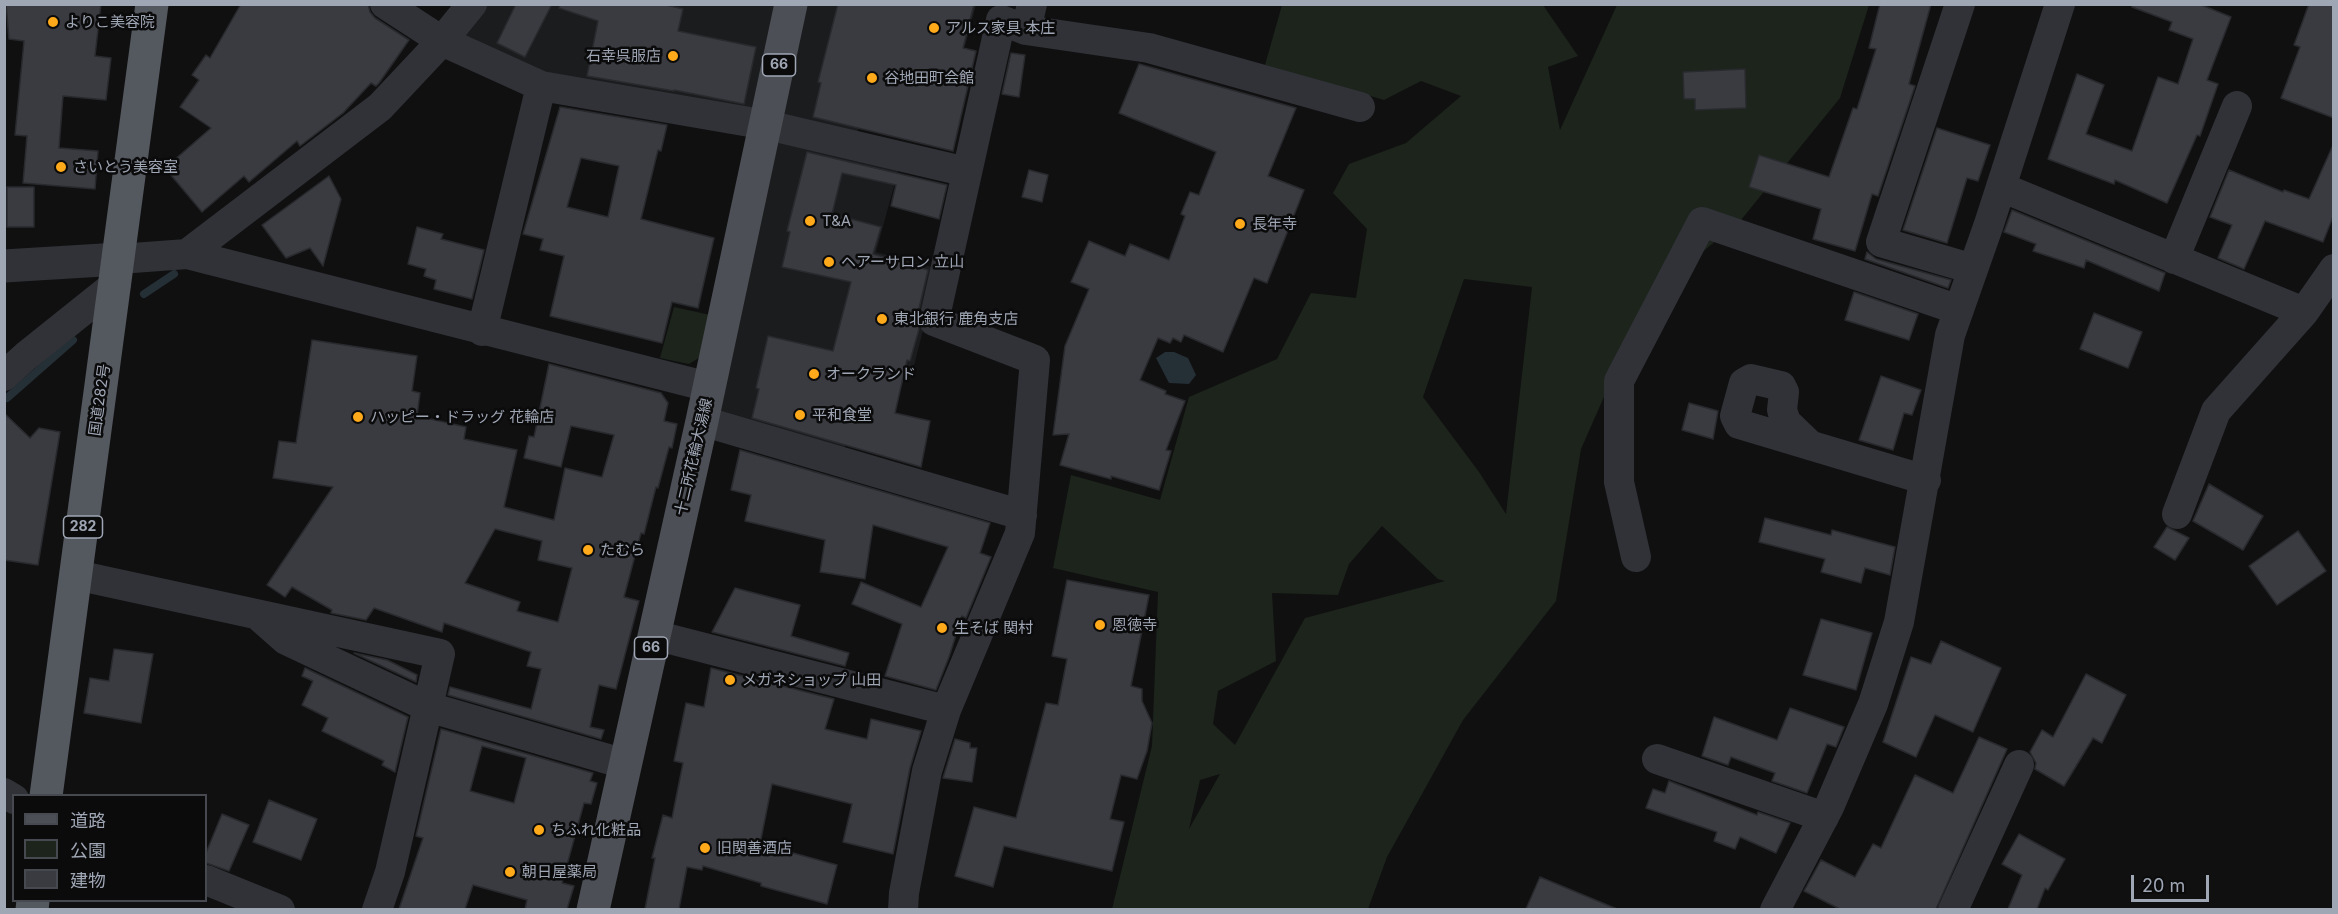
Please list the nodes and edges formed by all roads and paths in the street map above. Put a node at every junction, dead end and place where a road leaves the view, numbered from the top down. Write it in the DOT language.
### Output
graph roads {
  1 [pos="152,4"];
  2 [pos="385,4"];
  3 [pos="472,4"];
  4 [pos="791,4"];
  5 [pos="1960,4"];
  6 [pos="2060,4"];
  7 [pos="1029,17"];
  8 [pos="442,41"];
  9 [pos="542,86"];
  10 [pos="2236,106"];
  11 [pos="1360,107"];
  12 [pos="767,125"];
  13 [pos="967,172"];
  14 [pos="2001,187"];
  15 [pos="187,254"];
  16 [pos="2174,259"];
  17 [pos="4,266"];
  18 [pos="1973,269"];
  19 [pos="2334,269"];
  20 [pos="117,271"];
  21 [pos="1959,310"];
  22 [pos="2304,312"];
  23 [pos="483,331"];
  24 [pos="4,376"];
  25 [pos="709,387"];
  26 [pos="702,421"];
  27 [pos="1810,445"];
  28 [pos="1926,480"];
  29 [pos="2177,514"];
  30 [pos="1022,515"];
  31 [pos="1636,557"];
  32 [pos="76,575"];
  33 [pos="257,614"];
  34 [pos="654,635"];
  35 [pos="428,707"];
  36 [pos="946,710"];
  37 [pos="1657,759"];
  38 [pos="625,764"];
  39 [pos="2019,765"];
  40 [pos="46,794"];
  41 [pos="1824,817"];
  42 [pos="207,880"];
  43 [pos="1782,908"];
  44 [pos="280,909"];
  45 [pos="377,909"];
  46 [pos="593,909"];
  47 [pos="903,909"];
  48 [pos="1953,909"];
  1 -- 20 [label="highway, 国道282号 / 282"];
  2 -- 8 [label="street"];
  3 -- 8 [label="street"];
  4 -- 12 [label="main road, 十二所花輪大湯線 / 66"];
  5 -- 18 [label="street"];
  6 -- 14 [label="street"];
  7 -- 11 [label="street"];
  7 -- 13 [label="street"];
  8 -- 9 [label="street"];
  8 -- 15 [label="street"];
  9 -- 12 [label="street"];
  9 -- 23 [label="street"];
  10 -- 16 [label="street"];
  12 -- 13 [label="street"];
  12 -- 25 [label="main road, 十二所花輪大湯線 / 66"];
  13 -- 30 [label="street"];
  14 -- 16 [label="street"];
  14 -- 18 [label="street"];
  15 -- 20 [label="street"];
  15 -- 23 [label="street"];
  16 -- 22 [label="street"];
  17 -- 20 [label="street"];
  18 -- 21 [label="street"];
  19 -- 22 [label="street"];
  20 -- 24 [label="street"];
  20 -- 32 [label="highway, 国道282号 / 282"];
  21 -- 28 [label="street"];
  21 -- 31 [label="street"];
  22 -- 29 [label="street"];
  23 -- 25 [label="street"];
  25 -- 26 [label="main road, 十二所花輪大湯線 / 66"];
  26 -- 30 [label="street"];
  26 -- 34 [label="main road, 十二所花輪大湯線 / 66"];
  27 -- 28 [label="street"];
  28 -- 41 [label="street"];
  30 -- 36 [label="street"];
  32 -- 33 [label="street"];
  32 -- 40 [label="highway, 国道282号 / 282"];
  33 -- 35 [label="street"];
  33 -- 35 [label="street"];
  34 -- 36 [label="street"];
  34 -- 38 [label="main road, 十二所花輪大湯線 / 66"];
  35 -- 38 [label="street"];
  35 -- 45 [label="street"];
  36 -- 47 [label="street"];
  37 -- 41 [label="street"];
  38 -- 46 [label="main road, 十二所花輪大湯線 / 66"];
  39 -- 48 [label="street"];
  41 -- 43 [label="street"];
  42 -- 44 [label="street"];
}
